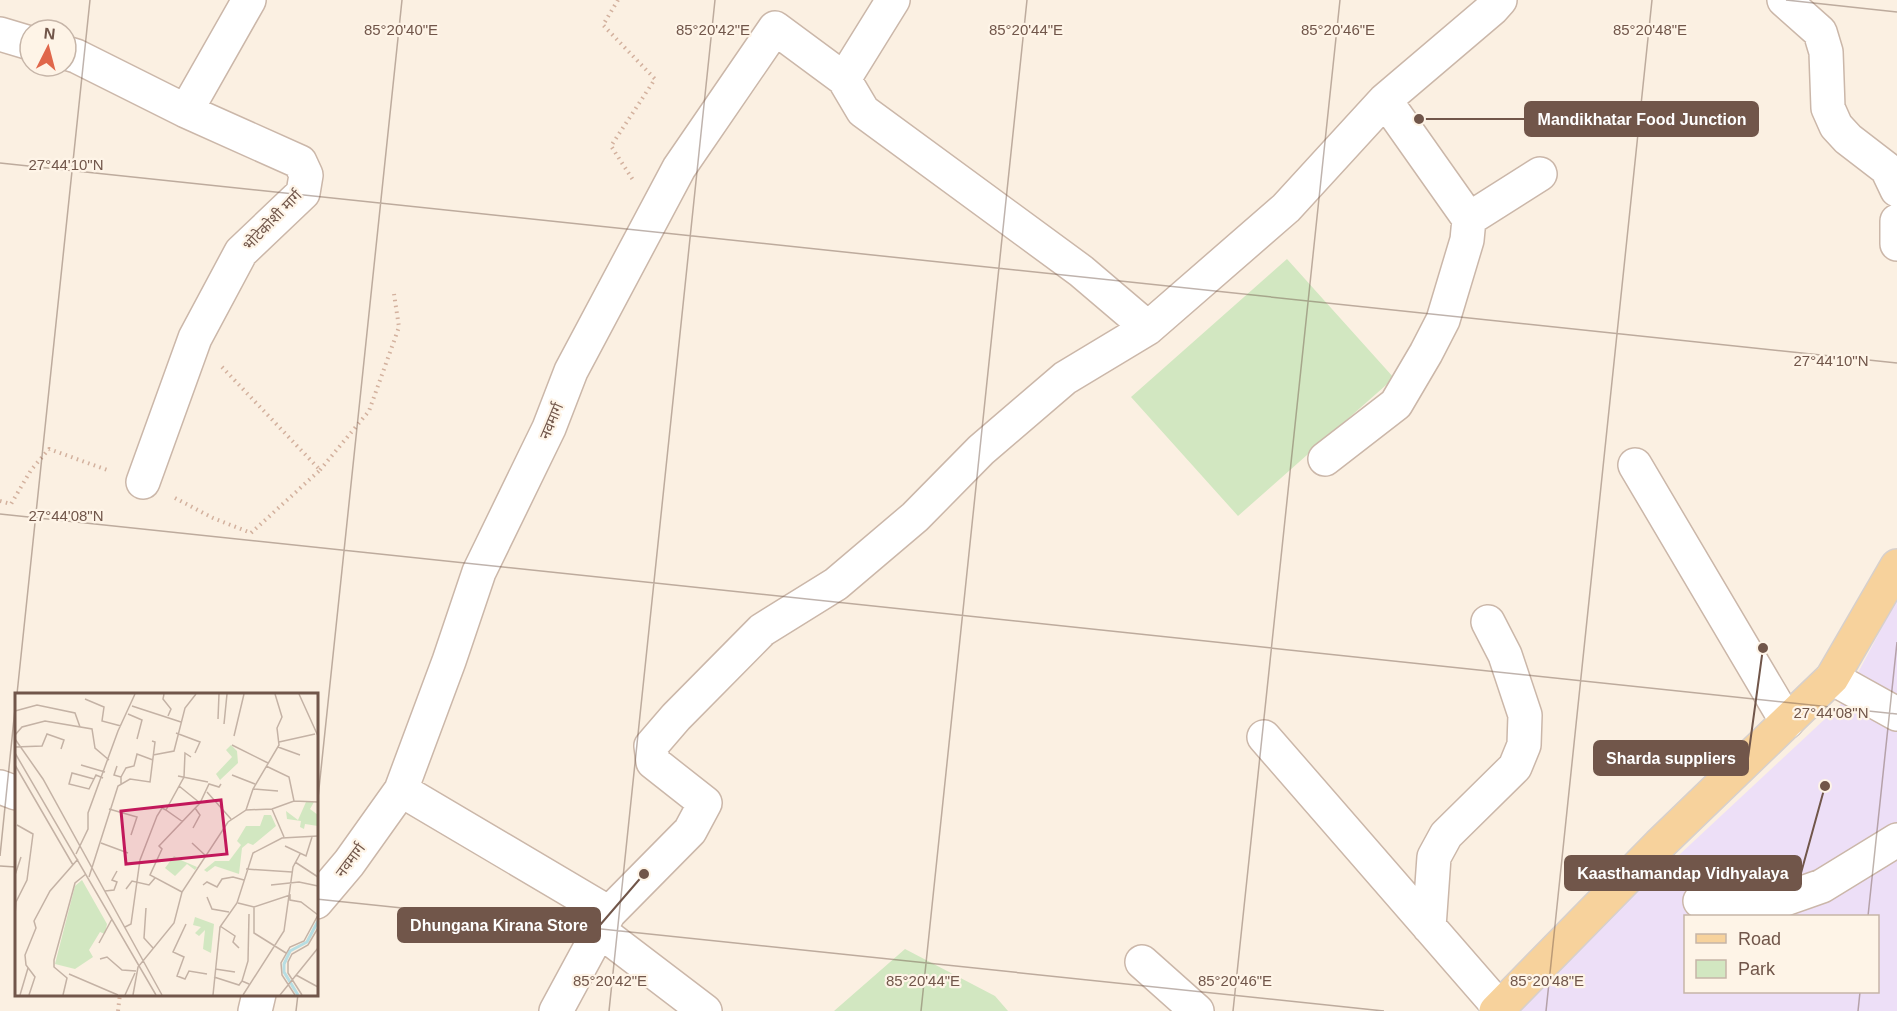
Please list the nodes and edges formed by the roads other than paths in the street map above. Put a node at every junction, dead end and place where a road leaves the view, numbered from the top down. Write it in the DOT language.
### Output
graph roads {
  1 [pos="249,0"];
  2 [pos="893,0"];
  3 [pos="1784,0"];
  4 [pos="1491,3"];
  5 [pos="0,34"];
  6 [pos="18,39"];
  7 [pos="78,57"];
  8 [pos="844,79"];
  9 [pos="1385,100"];
  10 [pos="186,111"];
  11 [pos="1540,174"];
  12 [pos="1897,189"];
  13 [pos="1469,219"];
  14 [pos="1897,220"];
  15 [pos="1897,244"];
  16 [pos="1148,328"];
  17 [pos="1325,459"];
  18 [pos="1635,465"];
  19 [pos="143,482"];
  20 [pos="1897,566"];
  21 [pos="1488,622"];
  22 [pos="1832,678"];
  23 [pos="1897,714"];
  24 [pos="1787,722"];
  25 [pos="1264,737"];
  26 [pos="0,787"];
  27 [pos="401,789"];
  28 [pos="15,793"];
  29 [pos="1897,840"];
  30 [pos="318,900"];
  31 [pos="1700,901"];
  32 [pos="605,922"];
  33 [pos="1430,927"];
  34 [pos="1142,962"];
  35 [pos="259,996"];
  36 [pos="1498,1009"];
  37 [pos="255,1011"];
  38 [pos="556,1011"];
  39 [pos="705,1011"];
  40 [pos="1197,1011"];
  1 -- 10 [label="street"];
  2 -- 8 [label="street"];
  3 -- 12 [label="street"];
  4 -- 9 [label="street"];
  5 -- 6 [label="street"];
  7 -- 10 [label="street, भोटेकोशी मार्ग"];
  8 -- 16 [label="street"];
  8 -- 27 [label="street, नवमार्ग"];
  9 -- 13 [label="street"];
  9 -- 16 [label="street"];
  10 -- 19 [label="street, भोटेकोशी मार्ग"];
  11 -- 13 [label="street"];
  13 -- 17 [label="street"];
  14 -- 15 [label="street"];
  16 -- 32 [label="street"];
  18 -- 24 [label="street"];
  20 -- 22 [label="main road"];
  21 -- 33 [label="street"];
  22 -- 23 [label="street"];
  22 -- 24 [label="main road"];
  24 -- 36 [label="main road"];
  25 -- 33 [label="street"];
  26 -- 28 [label="street"];
  27 -- 30 [label="street, नवमार्ग"];
  27 -- 32 [label="street"];
  29 -- 31 [label="street"];
  32 -- 38 [label="street"];
  32 -- 39 [label="street"];
  33 -- 36 [label="street"];
  34 -- 40 [label="street"];
  35 -- 37 [label="street"];
}
